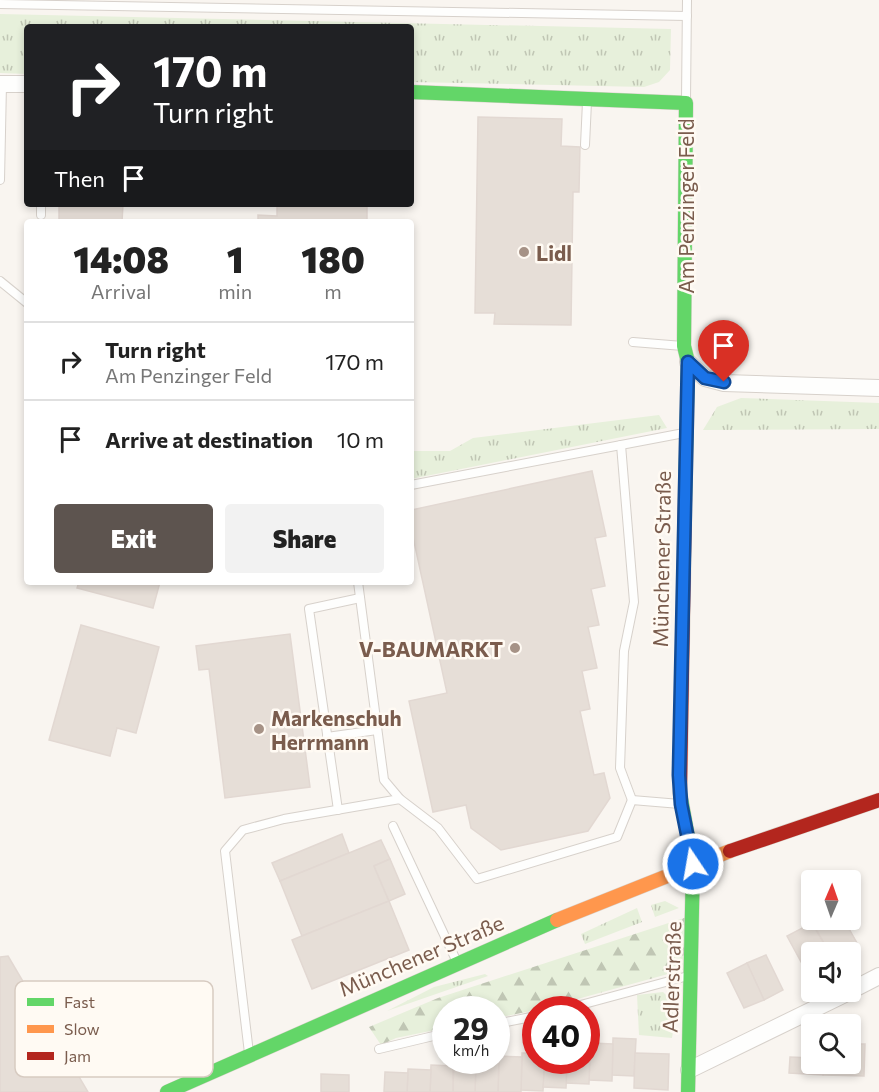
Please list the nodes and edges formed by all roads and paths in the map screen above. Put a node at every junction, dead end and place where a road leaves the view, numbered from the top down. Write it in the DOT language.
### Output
graph roads {
  1 [pos="687,0"];
  2 [pos="0,4"];
  3 [pos="687,16"];
  4 [pos="1,84"];
  5 [pos="24,84"];
  6 [pos="414,92"];
  7 [pos="587,98"];
  8 [pos="686,103"];
  9 [pos="585,145"];
  10 [pos="0,180"];
  11 [pos="41,207"];
  12 [pos="41,215"];
  13 [pos="0,281"];
  14 [pos="24,301"];
  15 [pos="633,342"];
  16 [pos="686,354"];
  17 [pos="879,388"];
  18 [pos="684,433"];
  19 [pos="621,446"];
  20 [pos="414,484"];
  21 [pos="358,585"];
  22 [pos="360,598"];
  23 [pos="377,730"];
  24 [pos="327,737"];
  25 [pos="400,799"];
  26 [pos="632,800"];
  27 [pos="879,800"];
  28 [pos="681,804"];
  29 [pos="338,810"];
  30 [pos="393,826"];
  31 [pos="693,864"];
  32 [pos="458,963"];
  33 [pos="691,975"];
  34 [pos="879,976"];
  35 [pos="861,985"];
  36 [pos="600,1000"];
  37 [pos="828,1002"];
  38 [pos="432,1037"];
  39 [pos="379,1049"];
  40 [pos="249,1053"];
  41 [pos="213,1070"];
  42 [pos="689,1070"];
  43 [pos="199,1077"];
  44 [pos="167,1092"];
  45 [pos="688,1092"];
  1 -- 3 [label="lane, Am Penzinger Feld"];
  2 -- 3 [label="lane"];
  3 -- 8 [label="lane, Am Penzinger Feld"];
  4 -- 5 [label="street"];
  4 -- 10 [label="lane"];
  6 -- 7 [label="street, Am Penzinger Feld"];
  7 -- 8 [label="street, Am Penzinger Feld"];
  7 -- 9 [label="lane"];
  8 -- 16 [label="street, Am Penzinger Feld"];
  11 -- 12 [label="lane"];
  13 -- 14 [label="lane"];
  15 -- 16 [label="lane"];
  16 -- 17 [label="street"];
  16 -- 18 [label="street, Münchener Straße"];
  18 -- 19 [label="lane"];
  18 -- 28 [label="street, Münchener Straße"];
  19 -- 20 [label="lane"];
  19 -- 26 [label="lane"];
  21 -- 22 [label="lane"];
  22 -- 23 [label="lane"];
  22 -- 24 [label="lane"];
  23 -- 24 [label="lane"];
  23 -- 25 [label="lane"];
  24 -- 29 [label="lane"];
  25 -- 26 [label="lane"];
  25 -- 29 [label="lane"];
  26 -- 28 [label="lane"];
  27 -- 31 [label="street, Münchener Straße"];
  28 -- 31 [label="street, Münchener Straße"];
  29 -- 40 [label="lane"];
  30 -- 32 [label="lane"];
  31 -- 32 [label="street, Münchener Straße"];
  31 -- 33 [label="street, Adlerstraße"];
  32 -- 40 [label="street, Münchener Straße"];
  33 -- 36 [label="lane"];
  33 -- 42 [label="street, Adlerstraße"];
  34 -- 35 [label="street"];
  37 -- 42 [label="street"];
  38 -- 39 [label="lane"];
  40 -- 41 [label="street, Münchener Straße"];
  42 -- 45 [label="street, Adlerstraße"];
  43 -- 44 [label="street, Münchener Straße"];
}
